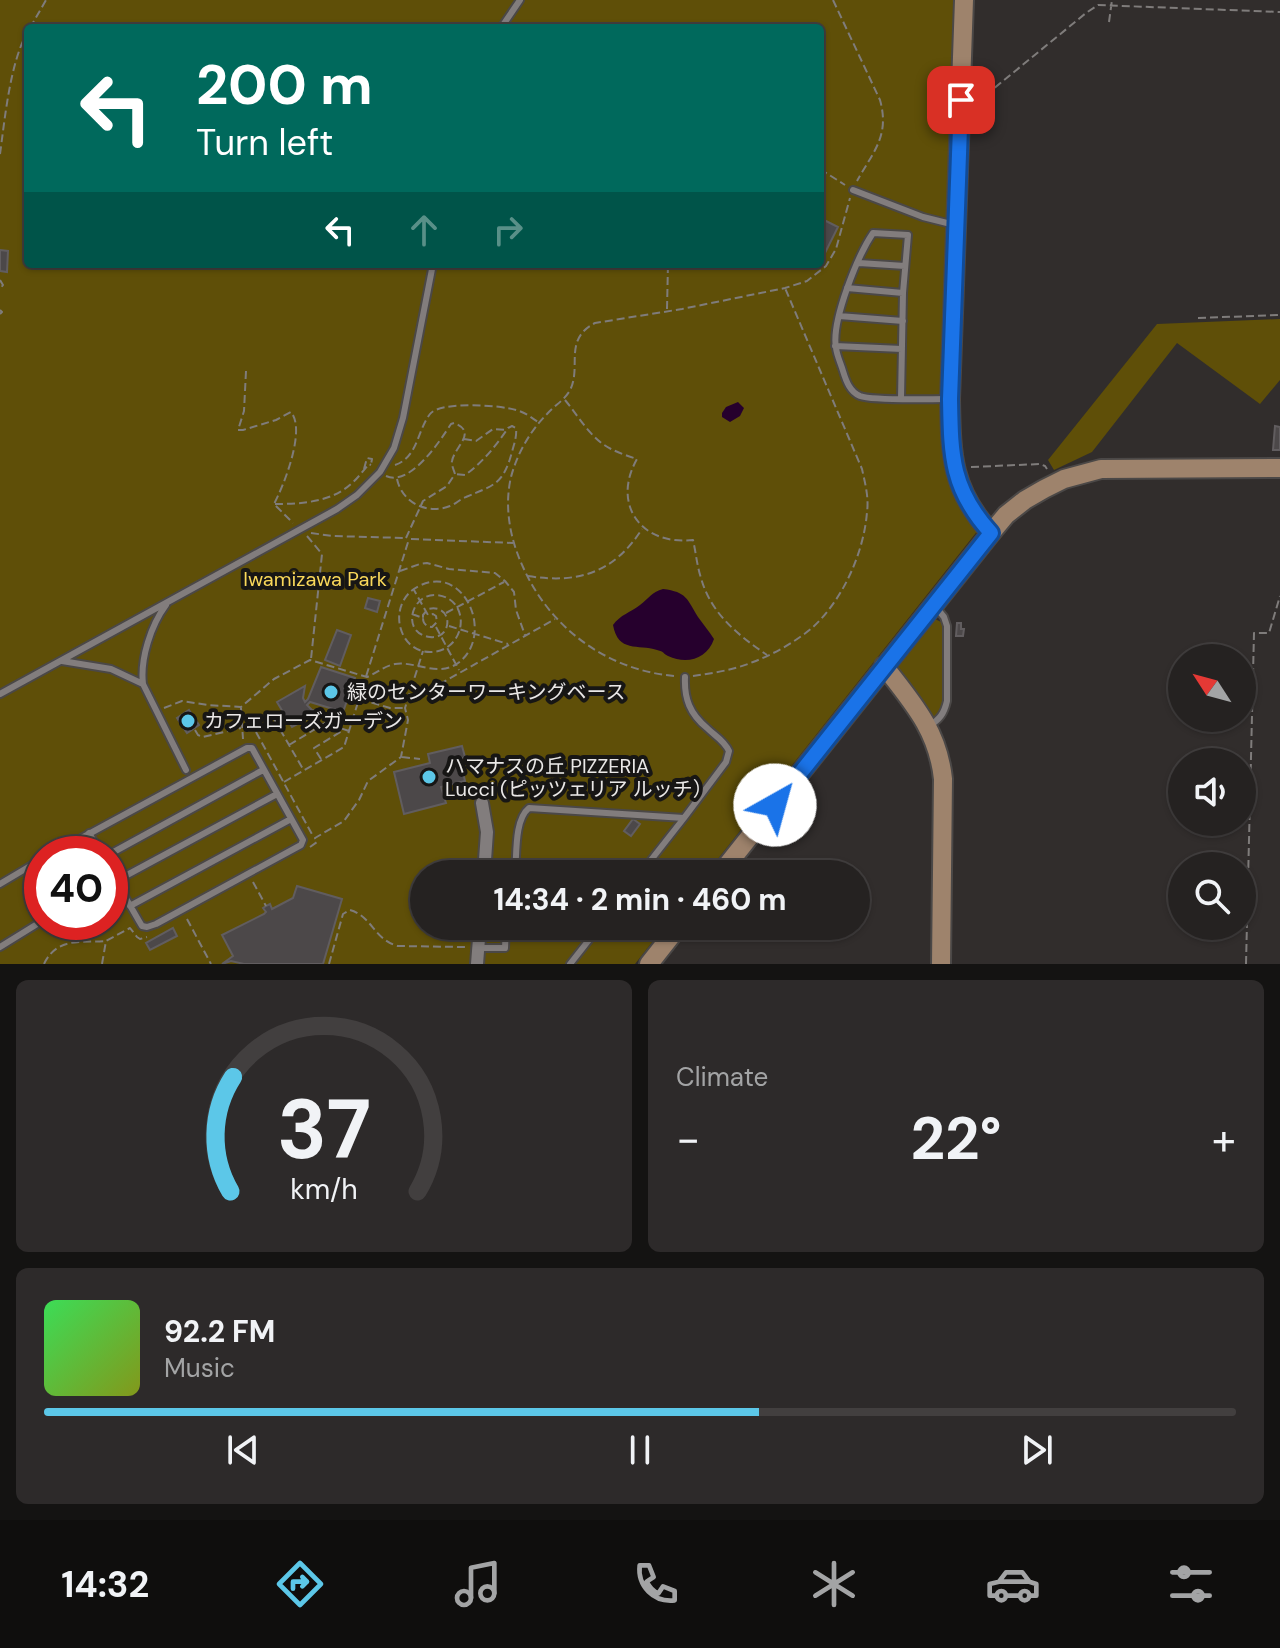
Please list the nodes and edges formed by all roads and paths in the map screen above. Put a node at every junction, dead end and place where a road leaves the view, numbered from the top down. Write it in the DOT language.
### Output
graph roads {
  1 [pos="46,0"];
  2 [pos="520,0"];
  3 [pos="833,0"];
  4 [pos="964,0"];
  5 [pos="1112,0"];
  6 [pos="1111,6"];
  7 [pos="1280,12"];
  8 [pos="1109,22"];
  9 [pos="32,24"];
  10 [pos="504,24"];
  11 [pos="24,38"];
  12 [pos="961,100"];
  13 [pos="0,154"];
  14 [pos="824,172"];
  15 [pos="853,190"];
  16 [pos="957,225"];
  17 [pos="859,263"];
  18 [pos="905,266"];
  19 [pos="432,268"];
  20 [pos="668,268"];
  21 [pos="823,268"];
  22 [pos="824,268"];
  23 [pos="0,280"];
  24 [pos="785,288"];
  25 [pos="847,288"];
  26 [pos="0,289"];
  27 [pos="903,293"];
  28 [pos="667,310"];
  29 [pos="1280,315"];
  30 [pos="839,316"];
  31 [pos="1198,318"];
  32 [pos="903,321"];
  33 [pos="835,346"];
  34 [pos="902,349"];
  35 [pos="246,371"];
  36 [pos="901,398"];
  37 [pos="564,399"];
  38 [pos="950,399"];
  39 [pos="539,423"];
  40 [pos="506,431"];
  41 [pos="463,439"];
  42 [pos="369,464"];
  43 [pos="954,467"];
  44 [pos="1280,468"];
  45 [pos="364,470"];
  46 [pos="382,470"];
  47 [pos="455,474"];
  48 [pos="502,476"];
  49 [pos="397,478"];
  50 [pos="511,478"];
  51 [pos="1053,484"];
  52 [pos="274,504"];
  53 [pos="419,506"];
  54 [pos="643,527"];
  55 [pos="300,529"];
  56 [pos="991,533"];
  57 [pos="408,538"];
  58 [pos="514,543"];
  59 [pos="398,571"];
  60 [pos="527,575"];
  61 [pos="505,581"];
  62 [pos="413,589"];
  63 [pos="1280,596"];
  64 [pos="420,600"];
  65 [pos="468,601"];
  66 [pos="168,602"];
  67 [pos="934,604"];
  68 [pos="457,608"];
  69 [pos="426,611"];
  70 [pos="412,614"];
  71 [pos="445,614"];
  72 [pos="423,618"];
  73 [pos="555,619"];
  74 [pos="448,625"];
  75 [pos="429,626"];
  76 [pos="435,626"];
  77 [pos="461,629"];
  78 [pos="475,633"];
  79 [pos="441,635"];
  80 [pos="525,635"];
  81 [pos="427,637"];
  82 [pos="509,644"];
  83 [pos="447,647"];
  84 [pos="423,650"];
  85 [pos="768,656"];
  86 [pos="310,660"];
  87 [pos="60,661"];
  88 [pos="456,664"];
  89 [pos="418,666"];
  90 [pos="884,666"];
  91 [pos="460,671"];
  92 [pos="367,677"];
  93 [pos="685,677"];
  94 [pos="143,684"];
  95 [pos="0,694"];
  96 [pos="360,699"];
  97 [pos="407,702"];
  98 [pos="241,707"];
  99 [pos="405,708"];
  100 [pos="157,711"];
  101 [pos="274,719"];
  102 [pos="928,727"];
  103 [pos="241,728"];
  104 [pos="195,730"];
  105 [pos="344,730"];
  106 [pos="256,732"];
  107 [pos="350,732"];
  108 [pos="243,739"];
  109 [pos="289,745"];
  110 [pos="401,757"];
  111 [pos="420,759"];
  112 [pos="322,760"];
  113 [pos="186,770"];
  114 [pos="263,770"];
  115 [pos="304,770"];
  116 [pos="284,782"];
  117 [pos="277,794"];
  118 [pos="482,803"];
  119 [pos="684,818"];
  120 [pos="291,819"];
  121 [pos="89,833"];
  122 [pos="84,836"];
  123 [pos="91,836"];
  124 [pos="128,844"];
  125 [pos="485,860"];
  126 [pos="516,860"];
  127 [pos="651,860"];
  128 [pos="731,860"];
  129 [pos="24,870"];
  130 [pos="128,875"];
  131 [pos="252,881"];
  132 [pos="0,884"];
  133 [pos="128,903"];
  134 [pos="130,906"];
  135 [pos="266,906"];
  136 [pos="185,916"];
  137 [pos="130,928"];
  138 [pos="24,932"];
  139 [pos="479,940"];
  140 [pos="505,940"];
  141 [pos="589,940"];
  142 [pos="668,940"];
  143 [pos="106,941"];
  144 [pos="0,947"];
  145 [pos="478,948"];
  146 [pos="44,964"];
  147 [pos="102,964"];
  148 [pos="211,964"];
  149 [pos="329,964"];
  150 [pos="477,964"];
  151 [pos="570,964"];
  152 [pos="649,964"];
  153 [pos="941,964"];
  154 [pos="1246,964"];
  1 -- 9 [label="path"];
  2 -- 10 [label="lane"];
  3 -- 15 [label="path"];
  4 -- 12 [label="street"];
  5 -- 6 [label="path"];
  6 -- 7 [label="path"];
  6 -- 8 [label="path"];
  6 -- 12 [label="path"];
  11 -- 13 [label="path"];
  12 -- 16 [label="street"];
  14 -- 15 [label="path"];
  15 -- 16 [label="lane"];
  15 -- 22 [label="path"];
  16 -- 38 [label="street"];
  17 -- 18 [label="lane"];
  17 -- 18 [label="lane"];
  17 -- 25 [label="lane"];
  18 -- 27 [label="lane"];
  19 -- 46 [label="lane"];
  20 -- 28 [label="path"];
  21 -- 24 [label="path"];
  23 -- 26 [label="path"];
  24 -- 28 [label="path"];
  24 -- 85 [label="path"];
  25 -- 27 [label="lane"];
  25 -- 30 [label="lane"];
  27 -- 32 [label="lane"];
  28 -- 37 [label="path"];
  29 -- 31 [label="path"];
  30 -- 32 [label="lane"];
  30 -- 33 [label="lane"];
  32 -- 34 [label="lane"];
  33 -- 34 [label="lane"];
  33 -- 36 [label="lane"];
  34 -- 36 [label="lane"];
  35 -- 52 [label="path"];
  36 -- 38 [label="lane"];
  37 -- 39 [label="path"];
  37 -- 54 [label="path"];
  38 -- 43 [label="street"];
  39 -- 46 [label="path"];
  39 -- 50 [label="path"];
  40 -- 41 [label="path"];
  40 -- 47 [label="path"];
  40 -- 48 [label="path"];
  41 -- 47 [label="path"];
  41 -- 49 [label="path"];
  42 -- 45 [label="path"];
  42 -- 45 [label="path"];
  42 -- 46 [label="path"];
  43 -- 51 [label="path"];
  43 -- 56 [label="street"];
  44 -- 51 [label="street"];
  45 -- 52 [label="path"];
  46 -- 49 [label="path"];
  46 -- 55 [label="lane"];
  47 -- 53 [label="path"];
  48 -- 50 [label="path"];
  48 -- 53 [label="path"];
  49 -- 53 [label="path"];
  50 -- 58 [label="path"];
  51 -- 56 [label="street"];
  52 -- 55 [label="path"];
  53 -- 57 [label="path"];
  54 -- 60 [label="path"];
  54 -- 85 [label="path"];
  55 -- 57 [label="path"];
  55 -- 66 [label="lane"];
  55 -- 86 [label="path"];
  56 -- 67 [label="street"];
  57 -- 58 [label="path"];
  57 -- 59 [label="path"];
  58 -- 60 [label="path"];
  59 -- 61 [label="path"];
  59 -- 92 [label="path"];
  60 -- 73 [label="path"];
  61 -- 65 [label="path"];
  61 -- 80 [label="path"];
  62 -- 64 [label="path"];
  62 -- 65 [label="path"];
  62 -- 84 [label="path"];
  63 -- 154 [label="path"];
  64 -- 68 [label="path"];
  64 -- 69 [label="path"];
  64 -- 70 [label="path"];
  65 -- 68 [label="path"];
  65 -- 78 [label="path"];
  66 -- 87 [label="lane"];
  66 -- 94 [label="lane"];
  67 -- 90 [label="street"];
  67 -- 102 [label="lane"];
  68 -- 71 [label="path"];
  68 -- 77 [label="path"];
  69 -- 71 [label="path"];
  69 -- 72 [label="path"];
  69 -- 76 [label="path"];
  70 -- 72 [label="path"];
  70 -- 81 [label="path"];
  71 -- 74 [label="path"];
  72 -- 75 [label="path"];
  73 -- 80 [label="path"];
  73 -- 93 [label="path"];
  74 -- 77 [label="path"];
  74 -- 79 [label="path"];
  75 -- 76 [label="path"];
  75 -- 81 [label="path"];
  76 -- 79 [label="path"];
  77 -- 78 [label="path"];
  77 -- 83 [label="path"];
  78 -- 82 [label="path"];
  78 -- 88 [label="path"];
  79 -- 81 [label="path"];
  79 -- 83 [label="path"];
  80 -- 82 [label="path"];
  82 -- 91 [label="path"];
  83 -- 84 [label="path"];
  83 -- 88 [label="path"];
  84 -- 89 [label="path"];
  85 -- 93 [label="path"];
  86 -- 92 [label="path"];
  86 -- 98 [label="path"];
  87 -- 94 [label="lane"];
  87 -- 95 [label="lane"];
  88 -- 89 [label="path"];
  88 -- 91 [label="path"];
  89 -- 92 [label="path"];
  89 -- 97 [label="path"];
  90 -- 102 [label="street"];
  90 -- 128 [label="street"];
  91 -- 97 [label="path"];
  92 -- 96 [label="path"];
  93 -- 119 [label="lane"];
  94 -- 100 [label="lane"];
  96 -- 99 [label="path"];
  96 -- 107 [label="path"];
  97 -- 99 [label="path"];
  98 -- 100 [label="path"];
  98 -- 103 [label="path"];
  99 -- 110 [label="path"];
  100 -- 113 [label="lane"];
  101 -- 109 [label="path"];
  102 -- 153 [label="street"];
  103 -- 104 [label="path"];
  103 -- 108 [label="path"];
  105 -- 107 [label="path"];
  105 -- 109 [label="path"];
  105 -- 112 [label="path"];
  106 -- 116 [label="path"];
  107 -- 112 [label="path"];
  109 -- 115 [label="path"];
  110 -- 111 [label="path"];
  110 -- 116 [label="path"];
  112 -- 115 [label="path"];
  114 -- 117 [label="lane"];
  114 -- 121 [label="lane"];
  114 -- 124 [label="lane"];
  115 -- 116 [label="path"];
  117 -- 120 [label="lane"];
  117 -- 130 [label="lane"];
  118 -- 125 [label="street"];
  119 -- 126 [label="lane"];
  119 -- 127 [label="lane"];
  120 -- 134 [label="lane"];
  120 -- 134 [label="lane"];
  121 -- 122 [label="lane"];
  121 -- 123 [label="lane"];
  129 -- 132 [label="lane"];
  131 -- 135 [label="path"];
  133 -- 134 [label="lane"];
  136 -- 148 [label="path"];
  137 -- 143 [label="path"];
  138 -- 144 [label="lane"];
  139 -- 145 [label="street"];
  140 -- 145 [label="lane"];
  141 -- 151 [label="lane"];
  142 -- 152 [label="street"];
  143 -- 146 [label="path"];
  143 -- 147 [label="path"];
  145 -- 149 [label="path"];
  145 -- 150 [label="street"];
}
